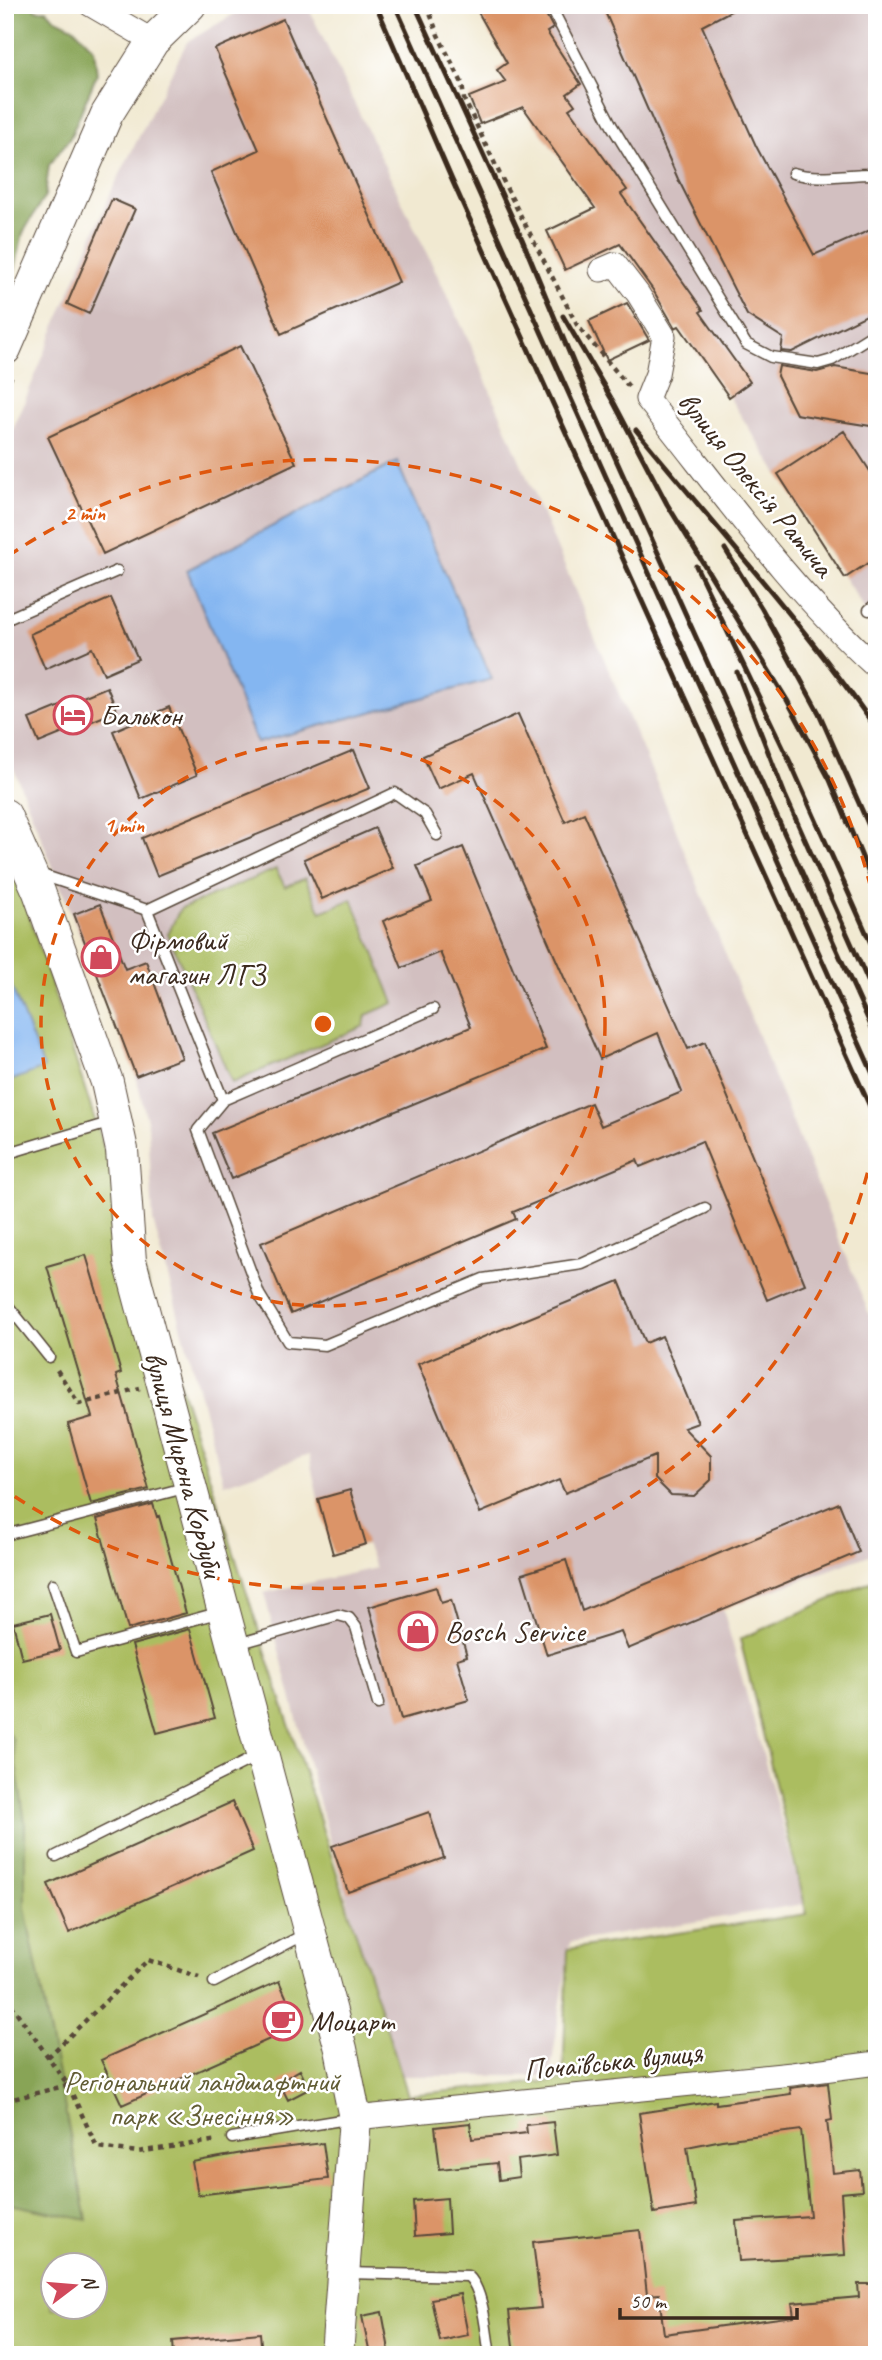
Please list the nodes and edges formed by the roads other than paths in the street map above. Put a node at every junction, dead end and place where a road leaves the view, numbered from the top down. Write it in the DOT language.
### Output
graph roads {
  1 [pos="91,5"];
  2 [pos="190,5"];
  3 [pos="550,5"];
  4 [pos="153,41"];
  5 [pos="793,173"];
  6 [pos="877,174"];
  7 [pos="601,270"];
  8 [pos="877,332"];
  9 [pos="5,349"];
  10 [pos="117,571"];
  11 [pos="5,620"];
  12 [pos="877,668"];
  13 [pos="5,815"];
  14 [pos="437,835"];
  15 [pos="30,871"];
  16 [pos="147,910"];
  17 [pos="433,1009"];
  18 [pos="223,1100"];
  19 [pos="115,1121"];
  20 [pos="5,1154"];
  21 [pos="705,1208"];
  22 [pos="5,1302"];
  23 [pos="49,1357"];
  24 [pos="190,1487"];
  25 [pos="5,1535"];
  26 [pos="53,1584"];
  27 [pos="224,1611"];
  28 [pos="233,1645"];
  29 [pos="378,1704"];
  30 [pos="262,1754"];
  31 [pos="56,1856"];
  32 [pos="310,1931"];
  33 [pos="214,1982"];
  34 [pos="877,2063"];
  35 [pos="355,2118"];
  36 [pos="232,2137"];
  37 [pos="344,2273"];
  38 [pos="337,2355"];
  39 [pos="490,2355"];
  1 -- 4 [label="street"];
  2 -- 4 [label="street"];
  3 -- 8 [label="lane"];
  4 -- 9 [label="street"];
  5 -- 6 [label="lane"];
  7 -- 12 [label="street, вулиця Олексія Ратича"];
  10 -- 11 [label="lane"];
  13 -- 15 [label="street, вулиця Мирона Кордуби"];
  14 -- 16 [label="lane"];
  15 -- 16 [label="lane"];
  15 -- 19 [label="street, вулиця Мирона Кордуби"];
  16 -- 18 [label="lane"];
  17 -- 18 [label="lane"];
  18 -- 21 [label="lane"];
  19 -- 20 [label="lane"];
  19 -- 24 [label="street, вулиця Мирона Кордуби"];
  22 -- 23 [label="lane"];
  24 -- 25 [label="lane"];
  24 -- 27 [label="street, вулиця Мирона Кордуби"];
  26 -- 27 [label="lane"];
  27 -- 28 [label="street, вулиця Мирона Кордуби"];
  28 -- 29 [label="lane"];
  28 -- 30 [label="street, вулиця Мирона Кордуби"];
  30 -- 31 [label="lane"];
  30 -- 32 [label="street, вулиця Мирона Кордуби"];
  32 -- 33 [label="lane"];
  32 -- 35 [label="street, вулиця Мирона Кордуби"];
  34 -- 35 [label="street, Почаївська вулиця"];
  35 -- 36 [label="lane"];
  35 -- 37 [label="street, вулиця Мирона Кордуби"];
  37 -- 38 [label="street, вулиця Мирона Кордуби"];
  37 -- 39 [label="lane"];
}
